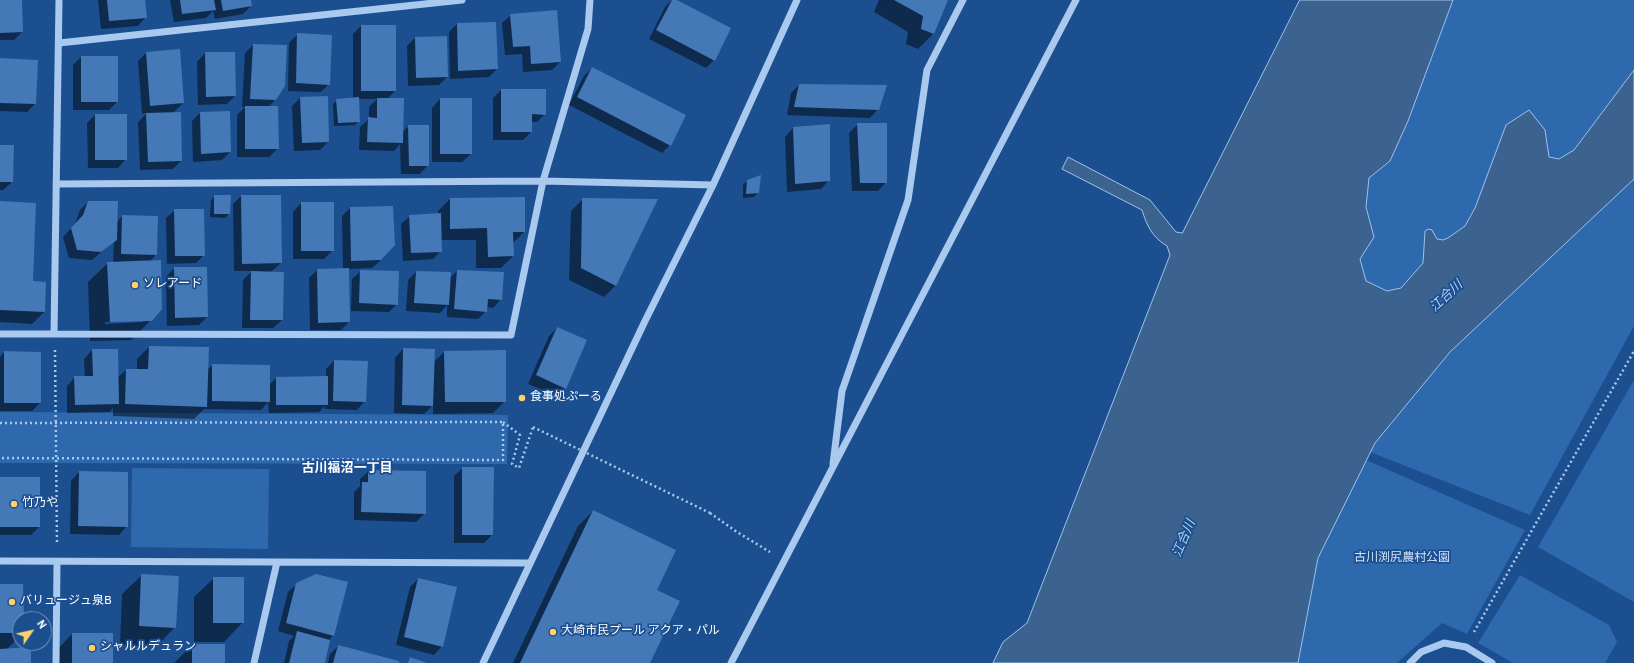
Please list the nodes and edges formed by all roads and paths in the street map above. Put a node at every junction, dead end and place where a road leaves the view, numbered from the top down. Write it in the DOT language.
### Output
graph roads {
  1 [pos="59,0"];
  2 [pos="462,0"];
  3 [pos="590,0"];
  4 [pos="797,0"];
  5 [pos="963,0"];
  6 [pos="1076,0"];
  7 [pos="59,44"];
  8 [pos="543,181"];
  9 [pos="56,184"];
  10 [pos="713,185"];
  11 [pos="0,334"];
  12 [pos="54,334"];
  13 [pos="1634,351"];
  14 [pos="503,422"];
  15 [pos="0,423"];
  16 [pos="56,423"];
  17 [pos="0,458"];
  18 [pos="57,459"];
  19 [pos="832,470"];
  20 [pos="784,560"];
  21 [pos="0,562"];
  22 [pos="57,562"];
  23 [pos="276,562"];
  24 [pos="530,563"];
  25 [pos="1466,647"];
  26 [pos="56,663"];
  27 [pos="254,663"];
  28 [pos="483,663"];
  29 [pos="731,663"];
  30 [pos="1410,663"];
  31 [pos="1492,663"];
  1 -- 7 [label="street"];
  2 -- 7 [label="street"];
  3 -- 8 [label="street"];
  4 -- 10 [label="street"];
  5 -- 19 [label="street"];
  6 -- 19 [label="street"];
  7 -- 9 [label="street"];
  8 -- 9 [label="street"];
  8 -- 10 [label="street"];
  8 -- 12 [label="street"];
  9 -- 12 [label="street"];
  10 -- 24 [label="street"];
  11 -- 12 [label="street"];
  12 -- 16 [label="path"];
  13 -- 25 [label="path"];
  14 -- 16 [label="path"];
  14 -- 18 [label="path"];
  14 -- 20 [label="path, bridge"];
  15 -- 16 [label="path"];
  16 -- 18 [label="path"];
  17 -- 18 [label="path"];
  18 -- 22 [label="path"];
  19 -- 20 [label="street"];
  20 -- 29 [label="street"];
  21 -- 22 [label="street"];
  22 -- 23 [label="street"];
  22 -- 26 [label="street"];
  23 -- 24 [label="street"];
  23 -- 27 [label="street"];
  24 -- 28 [label="street"];
  25 -- 30 [label="street"];
  25 -- 31 [label="street"];
}
